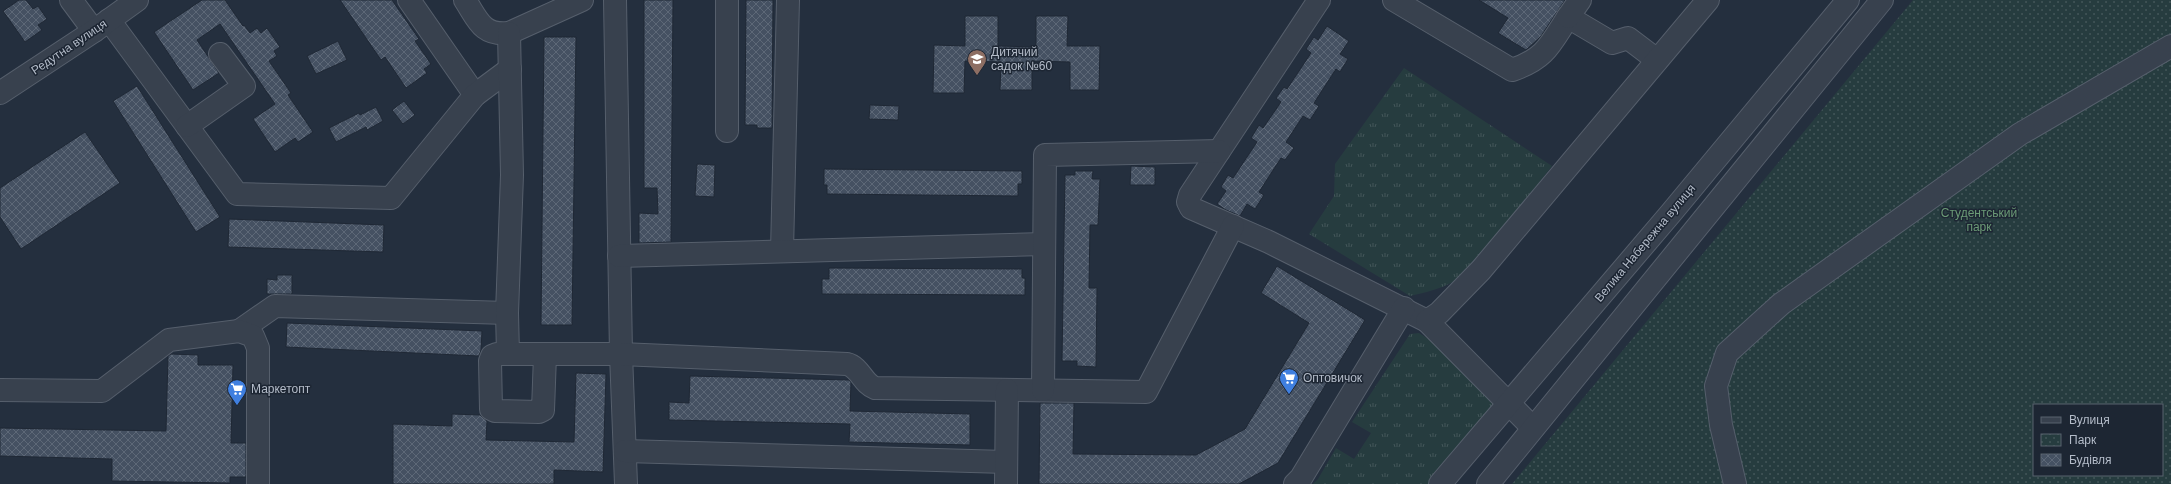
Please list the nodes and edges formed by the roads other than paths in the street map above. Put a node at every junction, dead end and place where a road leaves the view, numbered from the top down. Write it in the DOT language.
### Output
graph roads {
  1 [pos="71,0"];
  2 [pos="137,0"];
  3 [pos="409,0"];
  4 [pos="465,0"];
  5 [pos="582,0"];
  6 [pos="615,0"];
  7 [pos="727,0"];
  8 [pos="788,0"];
  9 [pos="1319,0"];
  10 [pos="1394,0"];
  11 [pos="1708,0"];
  12 [pos="1848,0"];
  13 [pos="1882,0"];
  14 [pos="1574,9"];
  15 [pos="102,26"];
  16 [pos="509,33"];
  17 [pos="2171,46"];
  18 [pos="220,54"];
  19 [pos="1658,60"];
  20 [pos="510,69"];
  21 [pos="0,93"];
  22 [pos="475,95"];
  23 [pos="187,126"];
  24 [pos="727,131"];
  25 [pos="1219,151"];
  26 [pos="1233,226"];
  27 [pos="1044,244"];
  28 [pos="782,251"];
  29 [pos="619,256"];
  30 [pos="1404,308"];
  31 [pos="507,313"];
  32 [pos="1426,321"];
  33 [pos="239,331"];
  34 [pos="508,354"];
  35 [pos="621,354"];
  36 [pos="545,355"];
  37 [pos="0,390"];
  38 [pos="1008,390"];
  39 [pos="1043,390"];
  40 [pos="1509,404"];
  41 [pos="1533,428"];
  42 [pos="625,451"];
  43 [pos="1006,462"];
  44 [pos="258,484"];
  45 [pos="626,484"];
  46 [pos="1006,484"];
  47 [pos="1295,484"];
  48 [pos="1440,484"];
  49 [pos="1488,484"];
  50 [pos="1736,484"];
  1 -- 15 [label="street"];
  2 -- 15 [label="street, Редутна вулиця"];
  3 -- 22 [label="street"];
  4 -- 16 [label="street"];
  5 -- 16 [label="street"];
  6 -- 29 [label="street"];
  7 -- 24 [label="street"];
  8 -- 28 [label="street"];
  9 -- 25 [label="street"];
  10 -- 14 [label="street"];
  11 -- 19 [label="street"];
  12 -- 40 [label="street, Велика Набережна вулиця"];
  13 -- 41 [label="street"];
  14 -- 19 [label="street"];
  15 -- 21 [label="street, Редутна вулиця"];
  15 -- 23 [label="street"];
  16 -- 20 [label="street"];
  17 -- 50 [label="street"];
  18 -- 23 [label="street"];
  19 -- 32 [label="street"];
  20 -- 22 [label="street"];
  20 -- 31 [label="street"];
  22 -- 23 [label="street"];
  25 -- 26 [label="street"];
  25 -- 27 [label="street"];
  26 -- 30 [label="street"];
  26 -- 39 [label="street"];
  27 -- 28 [label="street"];
  27 -- 39 [label="street"];
  28 -- 29 [label="street"];
  29 -- 35 [label="street"];
  30 -- 32 [label="street"];
  30 -- 47 [label="street"];
  31 -- 33 [label="street"];
  31 -- 34 [label="street"];
  32 -- 40 [label="street"];
  33 -- 37 [label="street"];
  33 -- 44 [label="street"];
  34 -- 36 [label="street"];
  34 -- 36 [label="street"];
  35 -- 36 [label="street"];
  35 -- 38 [label="street"];
  35 -- 42 [label="street"];
  38 -- 39 [label="street"];
  38 -- 43 [label="street"];
  40 -- 41 [label="street"];
  40 -- 48 [label="street, Велика Набережна вулиця"];
  41 -- 49 [label="street"];
  42 -- 43 [label="street"];
  42 -- 45 [label="street"];
  43 -- 46 [label="street"];
}
